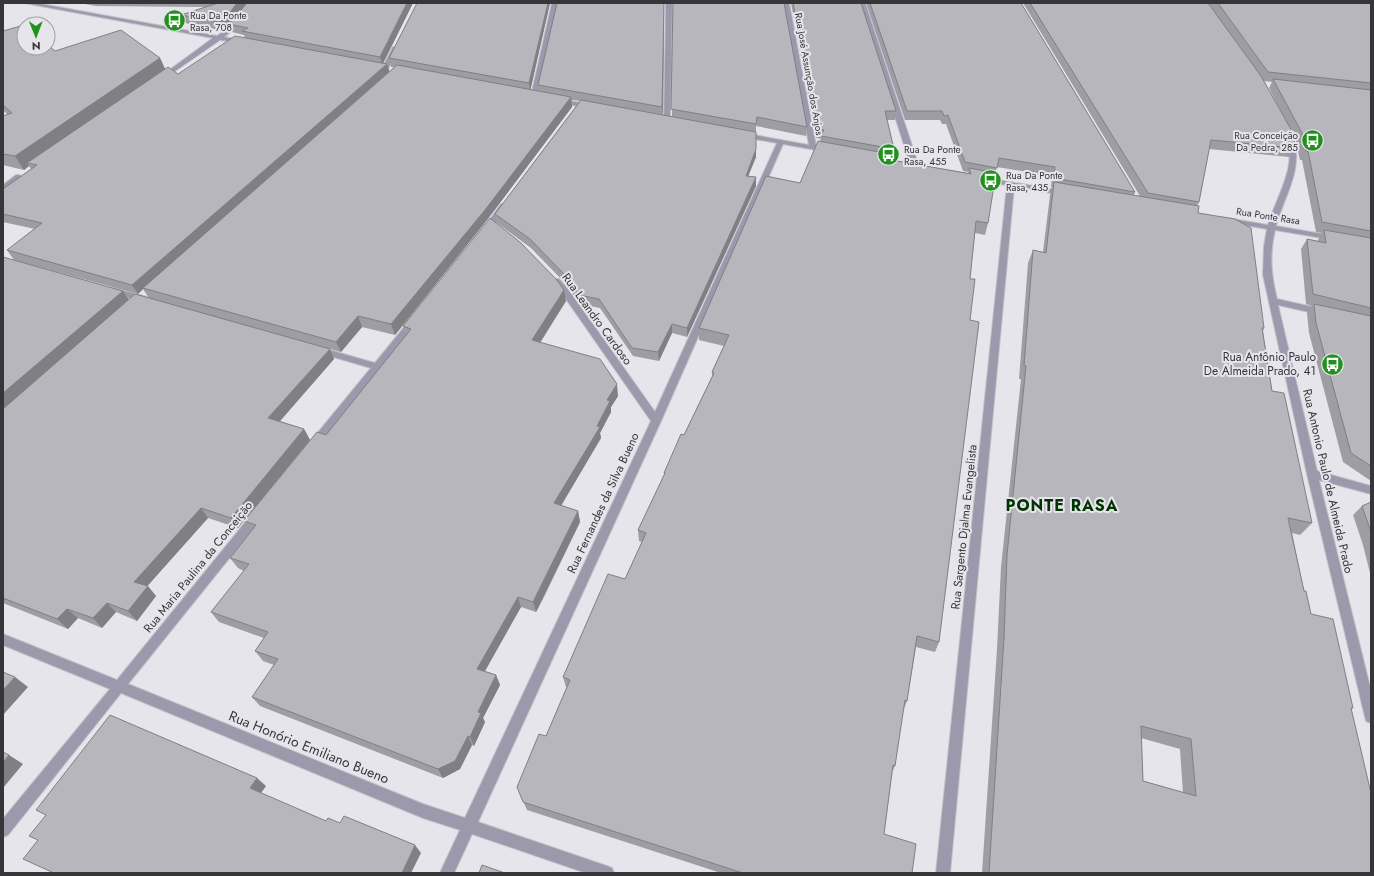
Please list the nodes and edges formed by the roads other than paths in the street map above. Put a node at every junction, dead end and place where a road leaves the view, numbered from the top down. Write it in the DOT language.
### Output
graph roads {
  1 [pos="27,3"];
  2 [pos="75,3"];
  3 [pos="252,3"];
  4 [pos="556,3"];
  5 [pos="669,3"];
  6 [pos="786,3"];
  7 [pos="862,3"];
  8 [pos="67,10"];
  9 [pos="220,38"];
  10 [pos="398,42"];
  11 [pos="251,44"];
  12 [pos="385,69"];
  13 [pos="154,84"];
  14 [pos="601,109"];
  15 [pos="675,122"];
  16 [pos="1286,130"];
  17 [pos="735,134"];
  18 [pos="781,142"];
  19 [pos="813,148"];
  20 [pos="836,152"];
  21 [pos="907,165"];
  22 [pos="23,175"];
  23 [pos="973,177"];
  24 [pos="1011,184"];
  25 [pos="3,189"];
  26 [pos="1071,195"];
  27 [pos="510,198"];
  28 [pos="1217,218"];
  29 [pos="1271,227"];
  30 [pos="1341,239"];
  31 [pos="479,240"];
  32 [pos="552,277"];
  33 [pos="103,288"];
  34 [pos="1274,301"];
  35 [pos="156,303"];
  36 [pos="1334,315"];
  37 [pos="417,317"];
  38 [pos="309,347"];
  39 [pos="378,367"];
  40 [pos="656,421"];
  41 [pos="308,453"];
  42 [pos="1312,474"];
  43 [pos="1371,490"];
  44 [pos="262,508"];
  45 [pos="3,639"];
  46 [pos="118,686"];
  47 [pos="1371,717"];
  48 [pos="468,826"];
  49 [pos="3,830"];
  50 [pos="447,873"];
  51 [pos="607,873"];
  52 [pos="943,873"];
  1 -- 8 [label="street"];
  2 -- 8 [label="street"];
  3 -- 9 [label="street"];
  4 -- 14 [label="street"];
  5 -- 15 [label="street"];
  6 -- 19 [label="street, Rua José Assunção dos Anjos"];
  7 -- 21 [label="street"];
  8 -- 9 [label="street"];
  9 -- 11 [label="street"];
  9 -- 13 [label="street"];
  10 -- 12 [label="street"];
  16 -- 29 [label="street, Rua Antonio Paulo de Almeida Prado"];
  17 -- 18 [label="street"];
  18 -- 19 [label="street"];
  18 -- 40 [label="street, Rua Fernandes da Silva Bueno"];
  19 -- 20 [label="street"];
  22 -- 25 [label="street"];
  23 -- 24 [label="street"];
  24 -- 26 [label="street"];
  24 -- 52 [label="street, Rua Sargento Djalma Evangelista"];
  27 -- 31 [label="street"];
  28 -- 29 [label="street, Rua Ponte Rasa"];
  29 -- 30 [label="street, Rua Ponte Rasa"];
  29 -- 34 [label="street, Rua Antonio Paulo de Almeida Prado"];
  32 -- 40 [label="street, Rua Leandro Cardoso"];
  33 -- 35 [label="street"];
  34 -- 36 [label="street"];
  34 -- 42 [label="street, Rua Antonio Paulo de Almeida Prado"];
  37 -- 39 [label="street"];
  38 -- 39 [label="street"];
  39 -- 41 [label="street"];
  40 -- 48 [label="street, Rua Fernandes da Silva Bueno"];
  42 -- 43 [label="street"];
  42 -- 47 [label="street, Rua Antonio Paulo de Almeida Prado"];
  44 -- 46 [label="street, Rua Maria Paulina da Conceição"];
  45 -- 46 [label="street, Rua Honório Emiliano Bueno"];
  46 -- 48 [label="street, Rua Honório Emiliano Bueno"];
  46 -- 49 [label="street, Rua Maria Paulina da Conceição"];
  48 -- 50 [label="street, Rua Fernandes da Silva Bueno"];
  48 -- 51 [label="street, Rua Honório Emiliano Bueno"];
}
